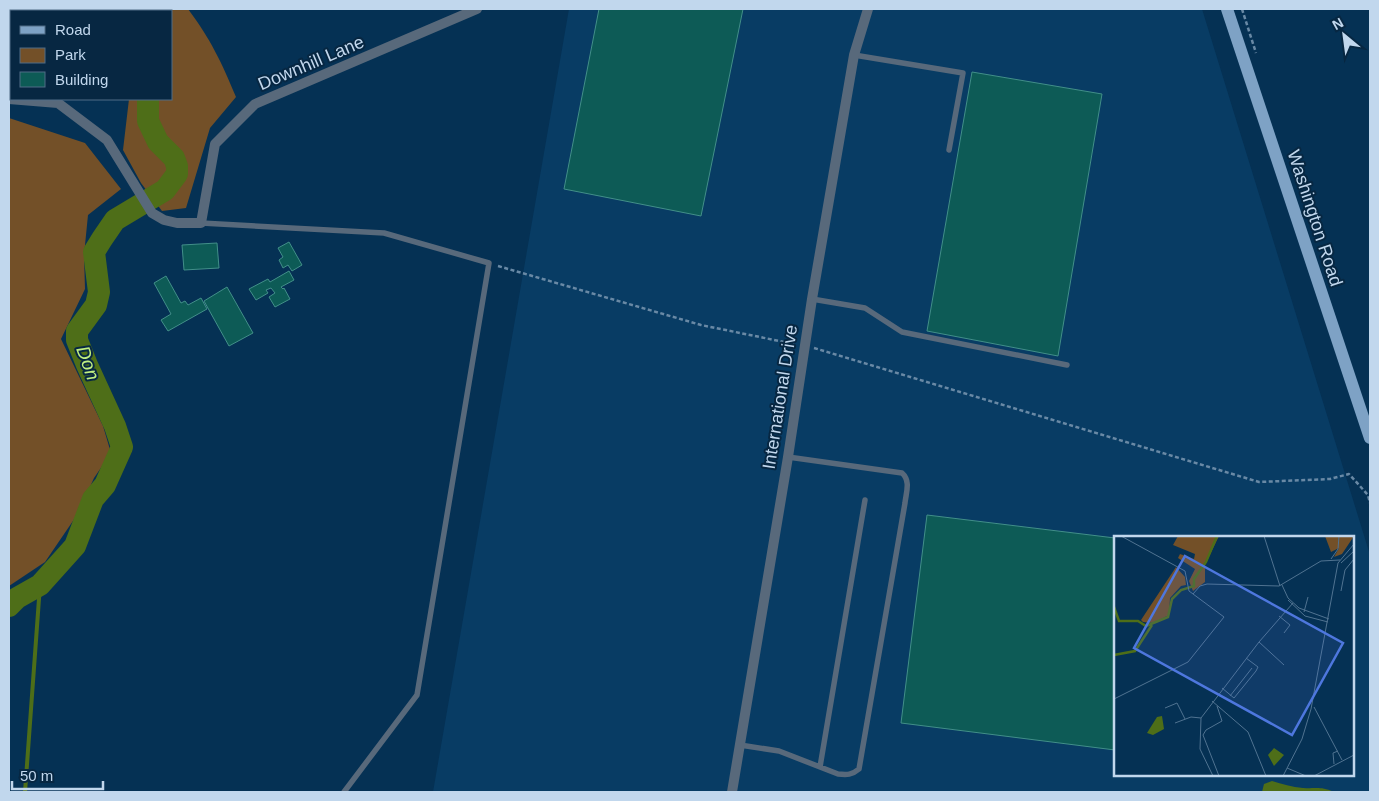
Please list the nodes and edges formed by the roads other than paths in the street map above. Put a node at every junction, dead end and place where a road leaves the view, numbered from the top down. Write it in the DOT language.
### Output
graph roads {
  1 [pos="477,9"];
  2 [pos="868,9"];
  3 [pos="1227,9"];
  4 [pos="854,55"];
  5 [pos="21,100"];
  6 [pos="950,150"];
  7 [pos="201,223"];
  8 [pos="812,300"];
  9 [pos="1067,365"];
  10 [pos="1370,438"];
  11 [pos="788,457"];
  12 [pos="865,500"];
  13 [pos="740,745"];
  14 [pos="820,767"];
  15 [pos="344,792"];
  16 [pos="732,792"];
  1 -- 7 [label="street, Downhill Lane"];
  2 -- 4 [label="street, International Drive"];
  3 -- 10 [label="main road, Washington Road"];
  4 -- 6 [label="lane"];
  4 -- 8 [label="street, International Drive"];
  5 -- 7 [label="street"];
  7 -- 15 [label="lane"];
  8 -- 9 [label="lane"];
  8 -- 11 [label="street, International Drive"];
  11 -- 13 [label="street, International Drive"];
  11 -- 14 [label="lane"];
  12 -- 14 [label="lane"];
  13 -- 14 [label="lane"];
  13 -- 16 [label="street, International Drive"];
}
